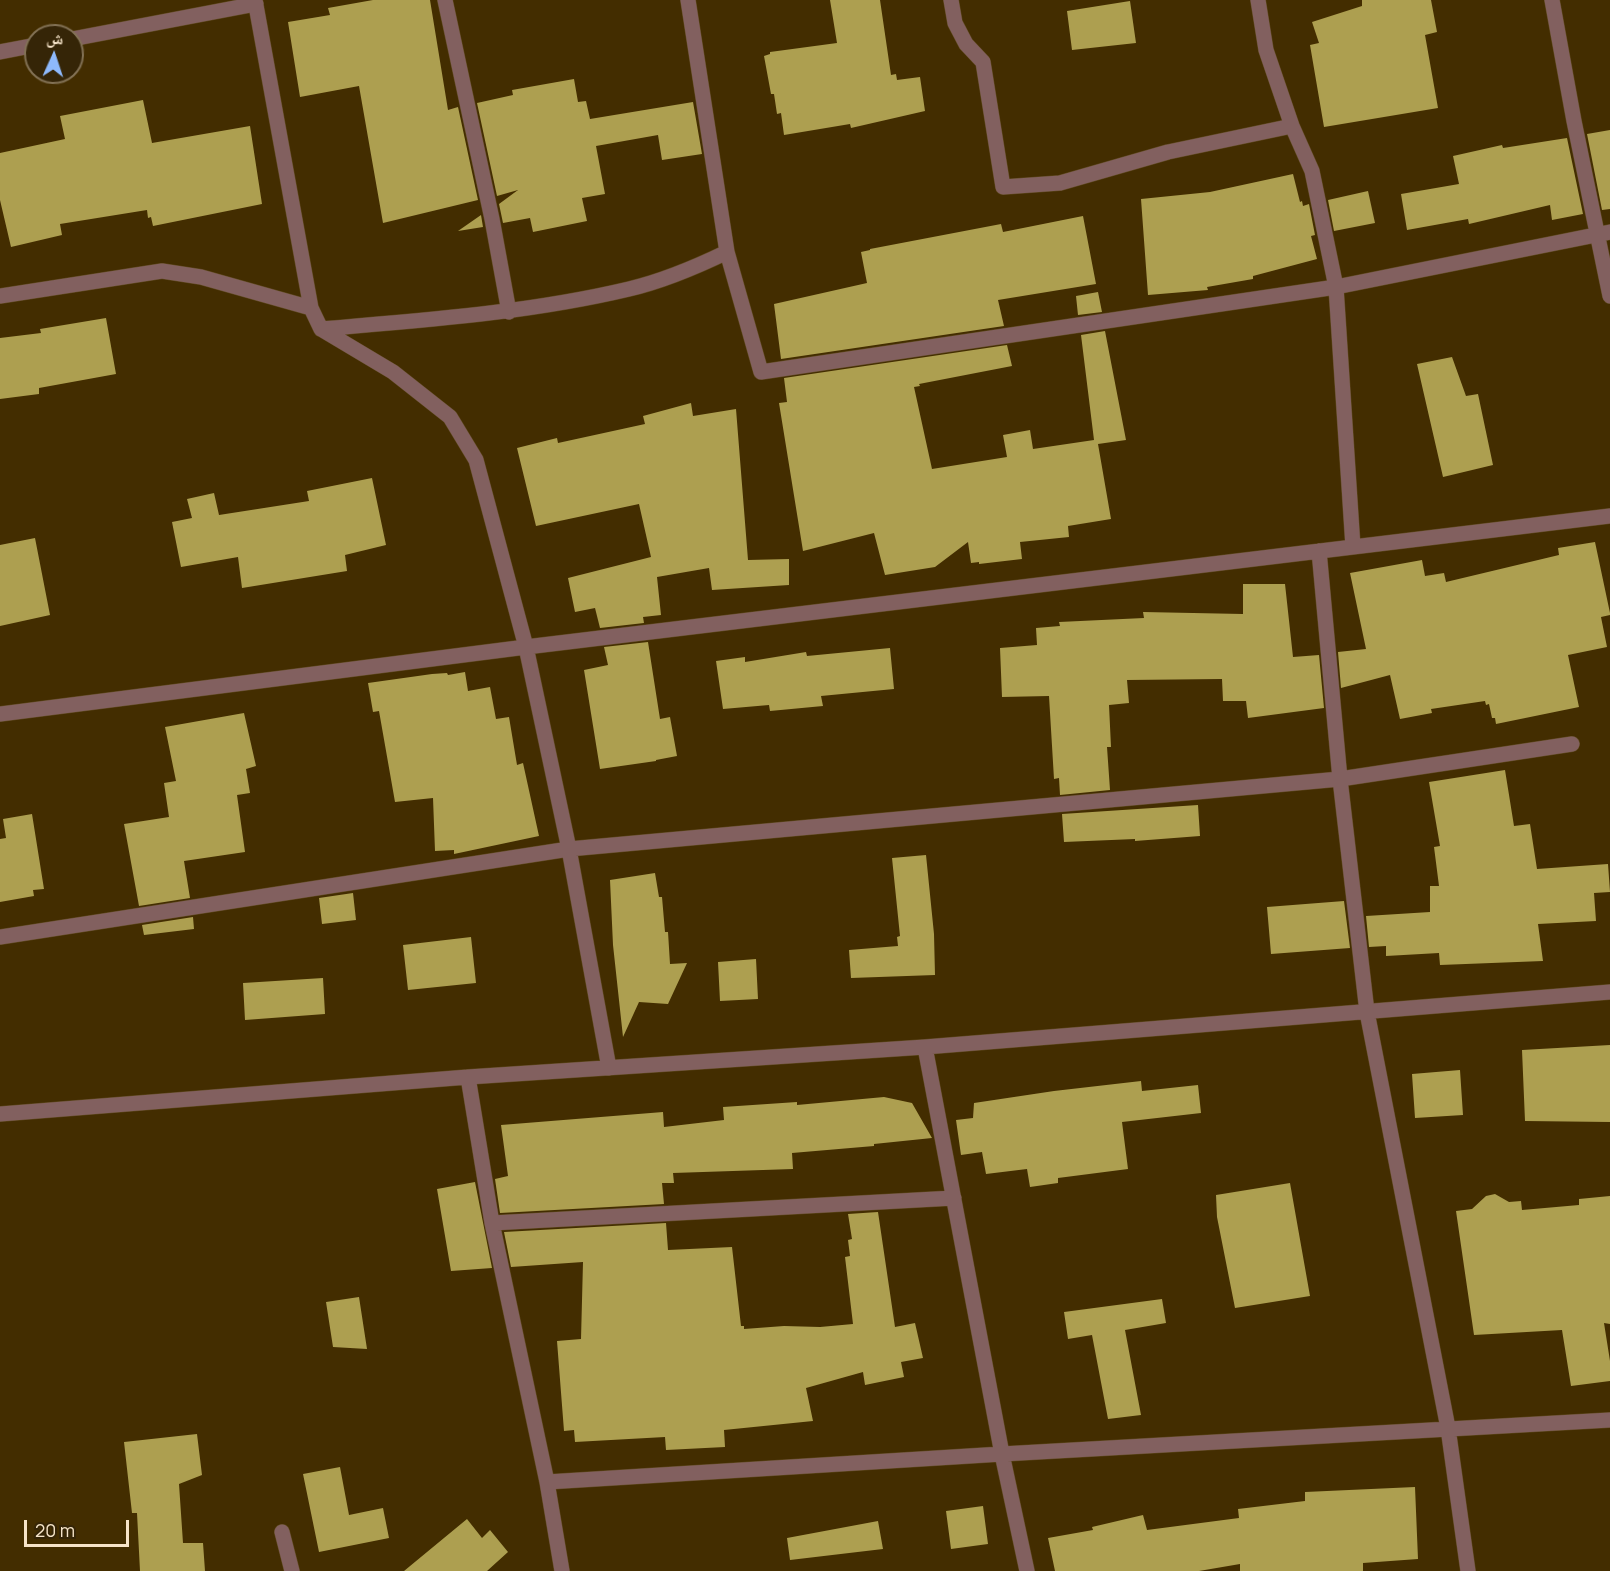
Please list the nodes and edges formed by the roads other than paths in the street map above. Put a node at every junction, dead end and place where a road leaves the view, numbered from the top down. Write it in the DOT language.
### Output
graph roads {
  1 [pos="445,0"];
  2 [pos="688,0"];
  3 [pos="951,0"];
  4 [pos="1258,0"];
  5 [pos="1552,0"];
  6 [pos="255,2"];
  7 [pos="84,37"];
  8 [pos="24,47"];
  9 [pos="0,52"];
  10 [pos="1292,126"];
  11 [pos="1604,233"];
  12 [pos="727,252"];
  13 [pos="1336,287"];
  14 [pos="0,296"];
  15 [pos="1610,296"];
  16 [pos="311,308"];
  17 [pos="509,312"];
  18 [pos="321,329"];
  19 [pos="1610,516"];
  20 [pos="1353,547"];
  21 [pos="1319,551"];
  22 [pos="526,647"];
  23 [pos="0,714"];
  24 [pos="1572,744"];
  25 [pos="1340,779"];
  26 [pos="569,849"];
  27 [pos="0,937"];
  28 [pos="1610,992"];
  29 [pos="1367,1012"];
  30 [pos="925,1047"];
  31 [pos="609,1068"];
  32 [pos="468,1077"];
  33 [pos="0,1114"];
  34 [pos="954,1198"];
  35 [pos="492,1223"];
  36 [pos="1610,1420"];
  37 [pos="1448,1428"];
  38 [pos="1002,1454"];
  39 [pos="547,1482"];
  40 [pos="282,1532"];
  41 [pos="292,1571"];
  42 [pos="562,1571"];
  43 [pos="1027,1571"];
  44 [pos="1468,1571"];
  1 -- 17 [label="street"];
  2 -- 12 [label="street"];
  3 -- 10 [label="street"];
  4 -- 10 [label="street"];
  5 -- 11 [label="street"];
  6 -- 7 [label="street"];
  6 -- 16 [label="street"];
  8 -- 9 [label="street"];
  10 -- 13 [label="street"];
  11 -- 13 [label="street"];
  11 -- 15 [label="street"];
  12 -- 13 [label="street"];
  12 -- 17 [label="street"];
  13 -- 20 [label="street"];
  14 -- 16 [label="street"];
  16 -- 18 [label="street"];
  17 -- 18 [label="street"];
  18 -- 22 [label="street"];
  19 -- 20 [label="street"];
  20 -- 21 [label="street"];
  21 -- 22 [label="street"];
  21 -- 25 [label="street"];
  22 -- 23 [label="street"];
  22 -- 26 [label="street"];
  24 -- 25 [label="street"];
  25 -- 26 [label="street"];
  25 -- 29 [label="street"];
  26 -- 27 [label="street"];
  26 -- 31 [label="street"];
  28 -- 29 [label="street"];
  29 -- 30 [label="street"];
  29 -- 37 [label="street"];
  30 -- 31 [label="street"];
  30 -- 34 [label="street"];
  31 -- 32 [label="street"];
  32 -- 33 [label="street"];
  32 -- 35 [label="street"];
  34 -- 35 [label="street"];
  34 -- 38 [label="street"];
  35 -- 39 [label="street"];
  36 -- 37 [label="street"];
  37 -- 38 [label="street"];
  37 -- 44 [label="street"];
  38 -- 39 [label="street"];
  38 -- 43 [label="street"];
  39 -- 42 [label="street"];
  40 -- 41 [label="street"];
}
